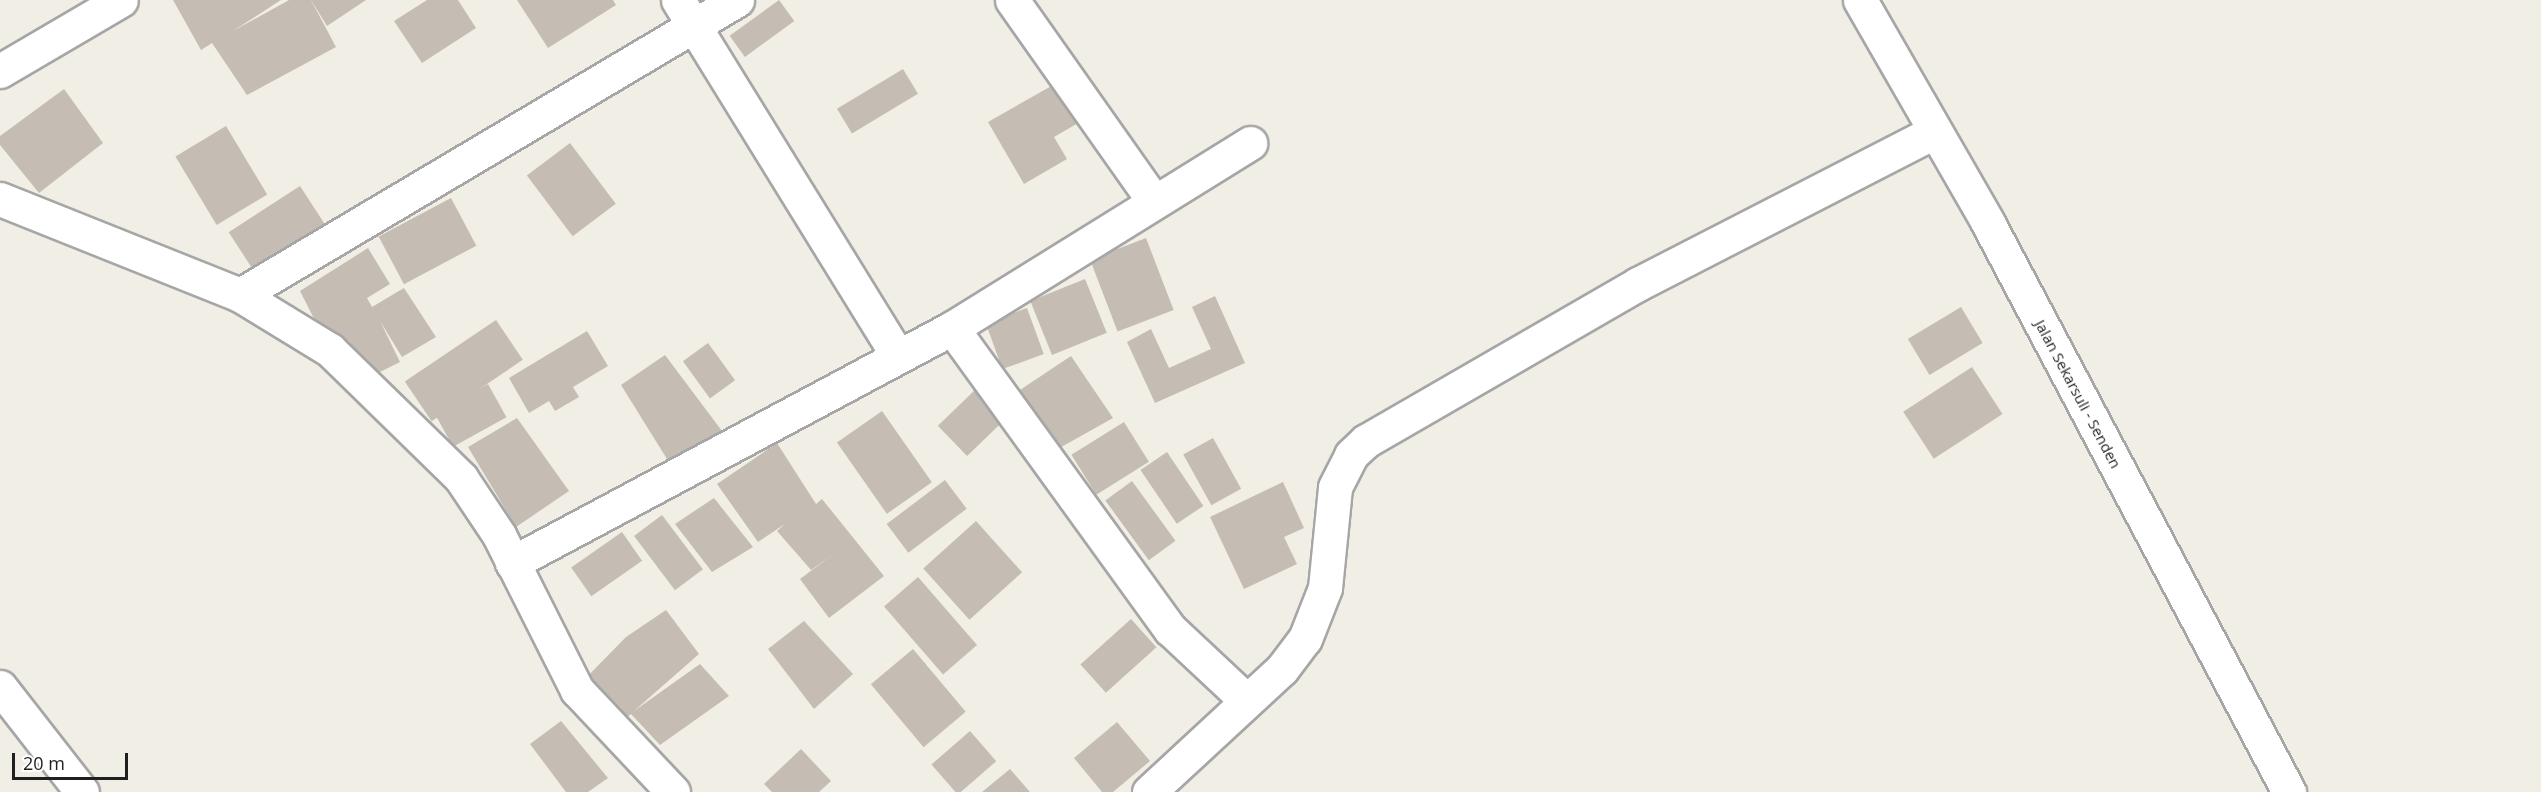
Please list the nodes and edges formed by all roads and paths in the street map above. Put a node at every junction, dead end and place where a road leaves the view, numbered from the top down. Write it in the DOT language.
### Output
graph roads {
  1 [pos="121,0"];
  2 [pos="737,0"];
  3 [pos="1012,0"];
  4 [pos="1860,0"];
  5 [pos="686,12"];
  6 [pos="0,71"];
  7 [pos="1934,132"];
  8 [pos="1250,143"];
  9 [pos="0,199"];
  10 [pos="1153,200"];
  11 [pos="240,295"];
  12 [pos="952,328"];
  13 [pos="897,355"];
  14 [pos="512,563"];
  15 [pos="0,687"];
  16 [pos="1247,701"];
  17 [pos="82,792"];
  18 [pos="673,792"];
  19 [pos="1149,792"];
  20 [pos="2289,792"];
  1 -- 6 [label="street"];
  2 -- 5 [label="street"];
  3 -- 10 [label="street"];
  4 -- 7 [label="street, Jalan Sekarsuli - Senden"];
  5 -- 11 [label="street"];
  5 -- 13 [label="street"];
  7 -- 16 [label="street"];
  7 -- 20 [label="street, Jalan Sekarsuli - Senden"];
  8 -- 10 [label="street"];
  9 -- 11 [label="street"];
  10 -- 12 [label="street"];
  11 -- 14 [label="street"];
  12 -- 13 [label="street"];
  12 -- 16 [label="street"];
  13 -- 14 [label="street"];
  14 -- 18 [label="street"];
  15 -- 17 [label="street"];
  16 -- 19 [label="street"];
}
